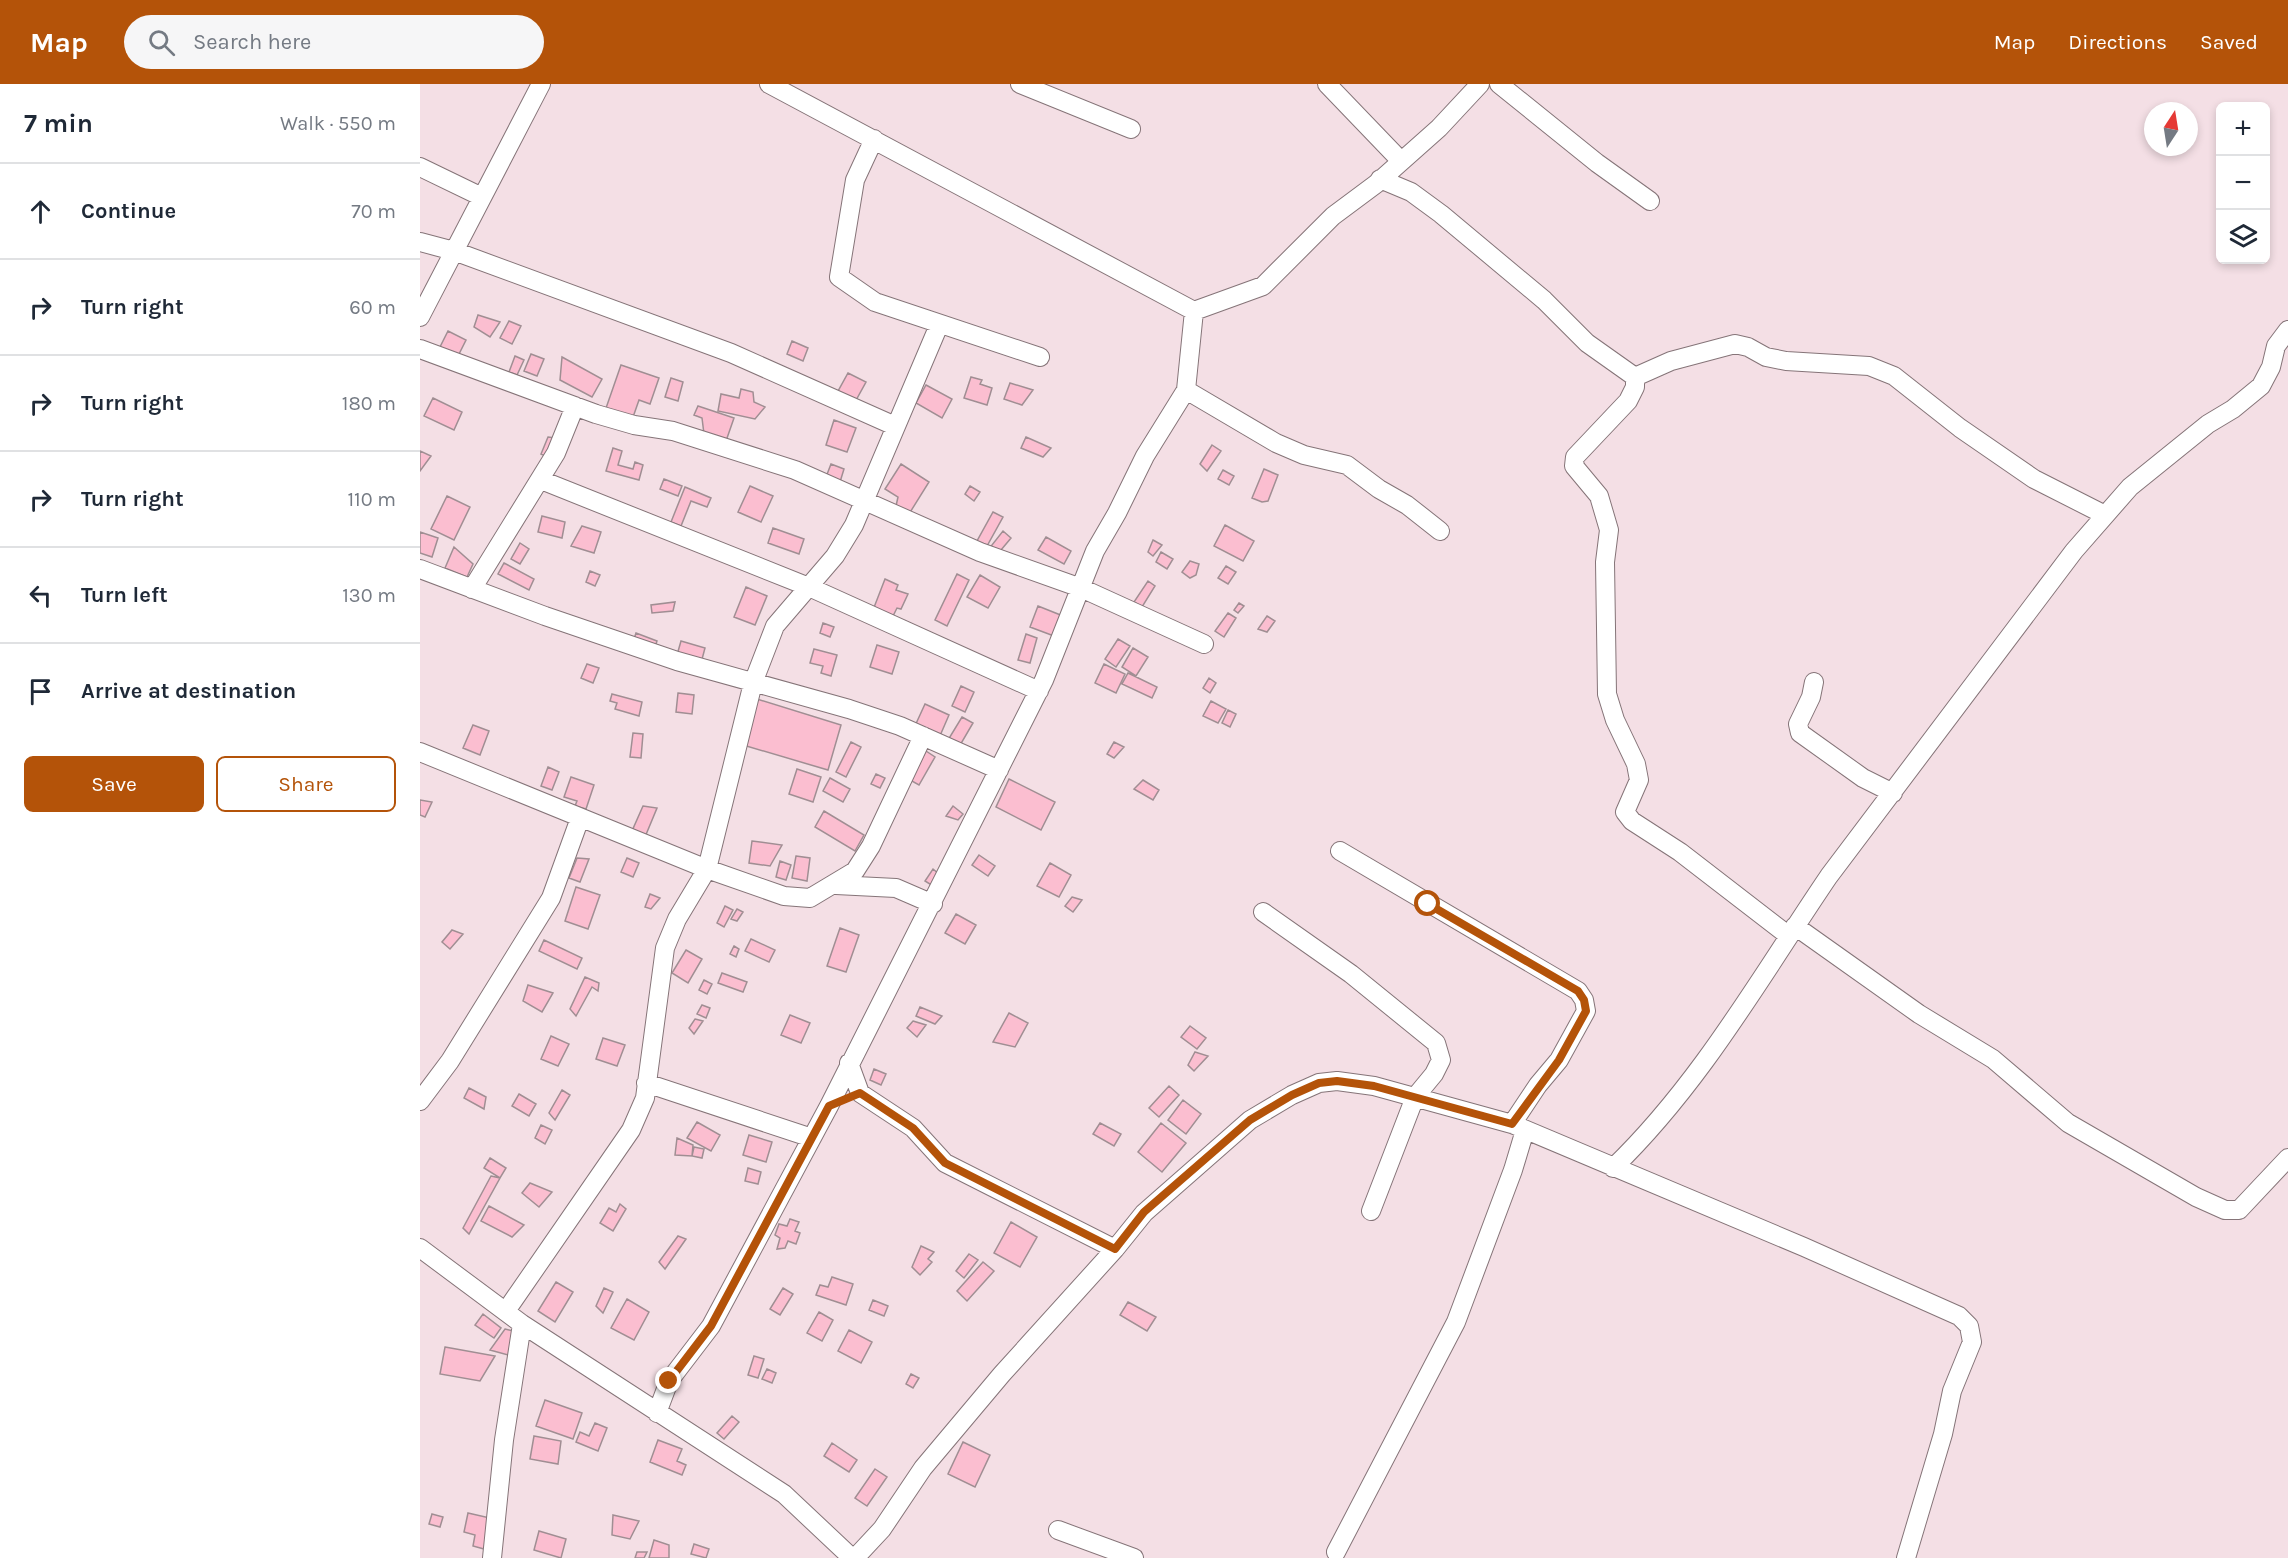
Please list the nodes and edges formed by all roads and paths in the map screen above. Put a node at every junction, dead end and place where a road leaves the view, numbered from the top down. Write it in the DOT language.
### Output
graph roads {
  1 [pos="541,84"];
  2 [pos="769,84"];
  3 [pos="1020,84"];
  4 [pos="1327,84"];
  5 [pos="1480,84"];
  6 [pos="1499,84"];
  7 [pos="1131,129"];
  8 [pos="874,139"];
  9 [pos="1400,160"];
  10 [pos="420,167"];
  11 [pos="1380,179"];
  12 [pos="482,196"];
  13 [pos="1650,201"];
  14 [pos="420,242"];
  15 [pos="454,251"];
  16 [pos="1194,311"];
  17 [pos="420,317"];
  18 [pos="939,325"];
  19 [pos="2288,330"];
  20 [pos="420,349"];
  21 [pos="1041,357"];
  22 [pos="1635,377"];
  23 [pos="1185,390"];
  24 [pos="575,406"];
  25 [pos="895,426"];
  26 [pos="541,480"];
  27 [pos="865,501"];
  28 [pos="2105,515"];
  29 [pos="1440,531"];
  30 [pos="420,569"];
  31 [pos="809,587"];
  32 [pos="1081,588"];
  33 [pos="472,589"];
  34 [pos="1204,644"];
  35 [pos="1814,682"];
  36 [pos="753,683"];
  37 [pos="1039,691"];
  38 [pos="923,736"];
  39 [pos="420,752"];
  40 [pos="999,770"];
  41 [pos="1893,793"];
  42 [pos="580,818"];
  43 [pos="1340,851"];
  44 [pos="707,869"];
  45 [pos="836,885"];
  46 [pos="933,904"];
  47 [pos="1263,912"];
  48 [pos="1792,931"];
  49 [pos="849,1063"];
  50 [pos="646,1083"];
  51 [pos="860,1093"];
  52 [pos="1415,1096"];
  53 [pos="420,1101"];
  54 [pos="829,1106"];
  55 [pos="1519,1127"];
  56 [pos="812,1138"];
  57 [pos="2288,1158"];
  58 [pos="1614,1168"];
  59 [pos="1371,1210"];
  60 [pos="420,1248"];
  61 [pos="1115,1249"];
  62 [pos="506,1311"];
  63 [pos="522,1324"];
  64 [pos="657,1413"];
  65 [pos="1058,1530"];
  66 [pos="1339,1556"];
  67 [pos="492,1558"];
  68 [pos="854,1558"];
  69 [pos="1134,1558"];
  70 [pos="1906,1558"];
  1 -- 12 [label="street"];
  2 -- 8 [label="street"];
  3 -- 7 [label="street"];
  4 -- 9 [label="street"];
  5 -- 9 [label="street"];
  6 -- 13 [label="street"];
  8 -- 16 [label="street"];
  8 -- 18 [label="street"];
  9 -- 11 [label="street"];
  10 -- 12 [label="street"];
  11 -- 16 [label="street"];
  11 -- 22 [label="street"];
  12 -- 15 [label="street"];
  14 -- 15 [label="street"];
  15 -- 17 [label="street"];
  15 -- 25 [label="street"];
  16 -- 23 [label="street"];
  18 -- 21 [label="street"];
  18 -- 25 [label="street"];
  19 -- 28 [label="street"];
  20 -- 24 [label="street"];
  22 -- 28 [label="street"];
  22 -- 48 [label="street"];
  23 -- 29 [label="street"];
  23 -- 32 [label="street"];
  24 -- 26 [label="street"];
  24 -- 27 [label="street"];
  25 -- 27 [label="street"];
  26 -- 31 [label="street"];
  26 -- 33 [label="street"];
  27 -- 31 [label="street"];
  27 -- 32 [label="street"];
  28 -- 41 [label="street"];
  30 -- 33 [label="street"];
  31 -- 36 [label="street"];
  31 -- 37 [label="street"];
  32 -- 34 [label="street"];
  32 -- 37 [label="street"];
  33 -- 36 [label="street"];
  35 -- 41 [label="street"];
  36 -- 38 [label="street"];
  36 -- 44 [label="street"];
  37 -- 40 [label="street"];
  38 -- 40 [label="street"];
  38 -- 45 [label="street"];
  39 -- 42 [label="street"];
  40 -- 46 [label="street"];
  41 -- 48 [label="street"];
  42 -- 44 [label="street"];
  42 -- 53 [label="street"];
  43 -- 55 [label="street"];
  44 -- 45 [label="street"];
  44 -- 50 [label="street"];
  45 -- 46 [label="street"];
  46 -- 49 [label="street"];
  47 -- 52 [label="street"];
  48 -- 57 [label="street"];
  48 -- 58 [label="street"];
  49 -- 51 [label="street"];
  49 -- 54 [label="street"];
  50 -- 56 [label="street"];
  50 -- 62 [label="street"];
  51 -- 54 [label="street"];
  51 -- 61 [label="street"];
  52 -- 55 [label="street"];
  52 -- 59 [label="street"];
  52 -- 61 [label="street"];
  54 -- 56 [label="street"];
  55 -- 58 [label="street"];
  55 -- 66 [label="street"];
  56 -- 64 [label="street"];
  58 -- 70 [label="street"];
  60 -- 62 [label="street"];
  61 -- 68 [label="street"];
  62 -- 63 [label="street"];
  63 -- 64 [label="street"];
  63 -- 67 [label="street"];
  64 -- 68 [label="street"];
  65 -- 69 [label="street"];
}
